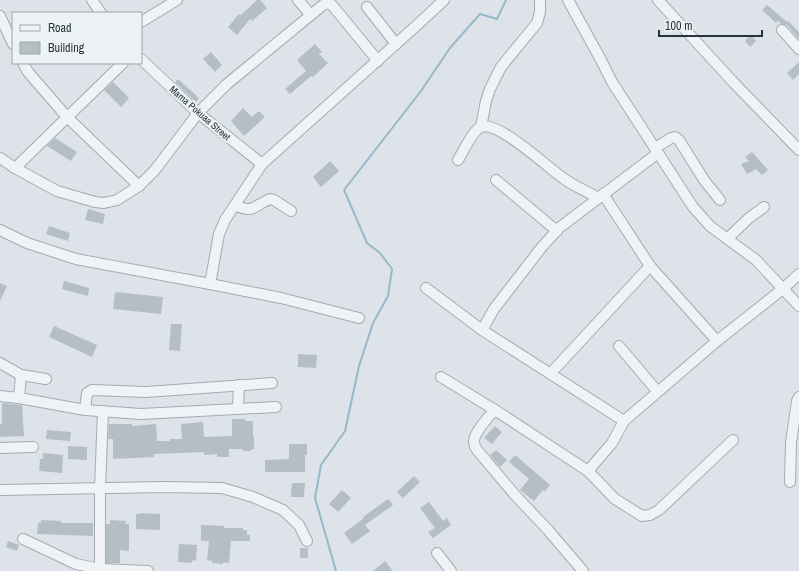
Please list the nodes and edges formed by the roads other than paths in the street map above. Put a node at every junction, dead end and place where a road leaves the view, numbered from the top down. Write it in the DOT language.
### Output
graph roads {
  1 [pos="92,0"];
  2 [pos="177,0"];
  3 [pos="298,0"];
  4 [pos="444,0"];
  5 [pos="540,0"];
  6 [pos="568,0"];
  7 [pos="658,0"];
  8 [pos="674,0"];
  9 [pos="367,7"];
  10 [pos="667,8"];
  11 [pos="100,12"];
  12 [pos="310,14"];
  13 [pos="0,16"];
  14 [pos="142,21"];
  15 [pos="782,30"];
  16 [pos="12,42"];
  17 [pos="396,44"];
  18 [pos="799,49"];
  19 [pos="142,60"];
  20 [pos="378,61"];
  21 [pos="24,64"];
  22 [pos="122,64"];
  23 [pos="198,114"];
  24 [pos="67,117"];
  25 [pos="481,126"];
  26 [pos="797,143"];
  27 [pos="656,151"];
  28 [pos="0,158"];
  29 [pos="458,160"];
  30 [pos="262,164"];
  31 [pos="16,168"];
  32 [pos="496,180"];
  33 [pos="139,186"];
  34 [pos="600,196"];
  35 [pos="720,200"];
  36 [pos="236,205"];
  37 [pos="764,207"];
  38 [pos="291,211"];
  39 [pos="0,230"];
  40 [pos="557,231"];
  41 [pos="728,238"];
  42 [pos="650,266"];
  43 [pos="799,274"];
  44 [pos="210,284"];
  45 [pos="426,288"];
  46 [pos="784,288"];
  47 [pos="799,306"];
  48 [pos="359,318"];
  49 [pos="482,330"];
  50 [pos="718,341"];
  51 [pos="619,346"];
  52 [pos="0,363"];
  53 [pos="551,373"];
  54 [pos="21,375"];
  55 [pos="441,377"];
  56 [pos="46,379"];
  57 [pos="272,383"];
  58 [pos="239,385"];
  59 [pos="658,391"];
  60 [pos="0,396"];
  61 [pos="799,397"];
  62 [pos="19,398"];
  63 [pos="276,407"];
  64 [pos="238,408"];
  65 [pos="84,410"];
  66 [pos="495,410"];
  67 [pos="103,411"];
  68 [pos="624,421"];
  69 [pos="733,440"];
  70 [pos="33,447"];
  71 [pos="0,448"];
  72 [pos="588,471"];
  73 [pos="790,482"];
  74 [pos="100,488"];
  75 [pos="0,490"];
  76 [pos="23,539"];
  77 [pos="307,541"];
  78 [pos="437,553"];
  79 [pos="100,569"];
  80 [pos="148,571"];
  81 [pos="451,571"];
  82 [pos="583,571"];
  1 -- 11 [label="street"];
  2 -- 14 [label="street"];
  3 -- 12 [label="street"];
  4 -- 17 [label="street"];
  5 -- 25 [label="street"];
  6 -- 27 [label="street"];
  7 -- 10 [label="street"];
  8 -- 10 [label="street"];
  9 -- 17 [label="street"];
  10 -- 26 [label="street"];
  12 -- 20 [label="street"];
  12 -- 23 [label="street"];
  13 -- 16 [label="street"];
  15 -- 18 [label="street"];
  17 -- 20 [label="street"];
  19 -- 23 [label="street, Mama Pokuaa Street"];
  20 -- 30 [label="street"];
  21 -- 24 [label="street"];
  22 -- 24 [label="street"];
  23 -- 30 [label="street, Mama Pokuaa Street"];
  23 -- 33 [label="street"];
  24 -- 31 [label="street"];
  24 -- 33 [label="street"];
  25 -- 29 [label="street"];
  25 -- 34 [label="street"];
  27 -- 34 [label="street"];
  27 -- 35 [label="street"];
  27 -- 41 [label="street"];
  28 -- 31 [label="street"];
  30 -- 36 [label="street"];
  31 -- 33 [label="street"];
  32 -- 40 [label="street"];
  34 -- 40 [label="street"];
  34 -- 42 [label="street"];
  36 -- 38 [label="street"];
  36 -- 44 [label="street"];
  37 -- 41 [label="street"];
  39 -- 44 [label="street"];
  40 -- 49 [label="street"];
  41 -- 46 [label="street"];
  42 -- 50 [label="street"];
  42 -- 53 [label="street"];
  43 -- 46 [label="street"];
  44 -- 48 [label="street"];
  45 -- 49 [label="street"];
  46 -- 47 [label="street"];
  46 -- 50 [label="street"];
  49 -- 53 [label="street"];
  50 -- 59 [label="street"];
  51 -- 59 [label="street"];
  52 -- 54 [label="street"];
  53 -- 68 [label="street"];
  54 -- 56 [label="street"];
  54 -- 62 [label="street"];
  55 -- 66 [label="street"];
  57 -- 58 [label="street"];
  58 -- 64 [label="street"];
  58 -- 65 [label="street"];
  59 -- 68 [label="street"];
  60 -- 62 [label="street"];
  61 -- 73 [label="street"];
  62 -- 65 [label="street"];
  63 -- 64 [label="street"];
  64 -- 67 [label="street"];
  65 -- 67 [label="street"];
  66 -- 72 [label="street"];
  66 -- 82 [label="street"];
  67 -- 74 [label="street"];
  68 -- 72 [label="street"];
  69 -- 72 [label="street"];
  70 -- 71 [label="street"];
  74 -- 75 [label="street"];
  74 -- 77 [label="street"];
  74 -- 79 [label="street"];
  76 -- 79 [label="street"];
  78 -- 81 [label="street"];
  79 -- 80 [label="street"];
}
